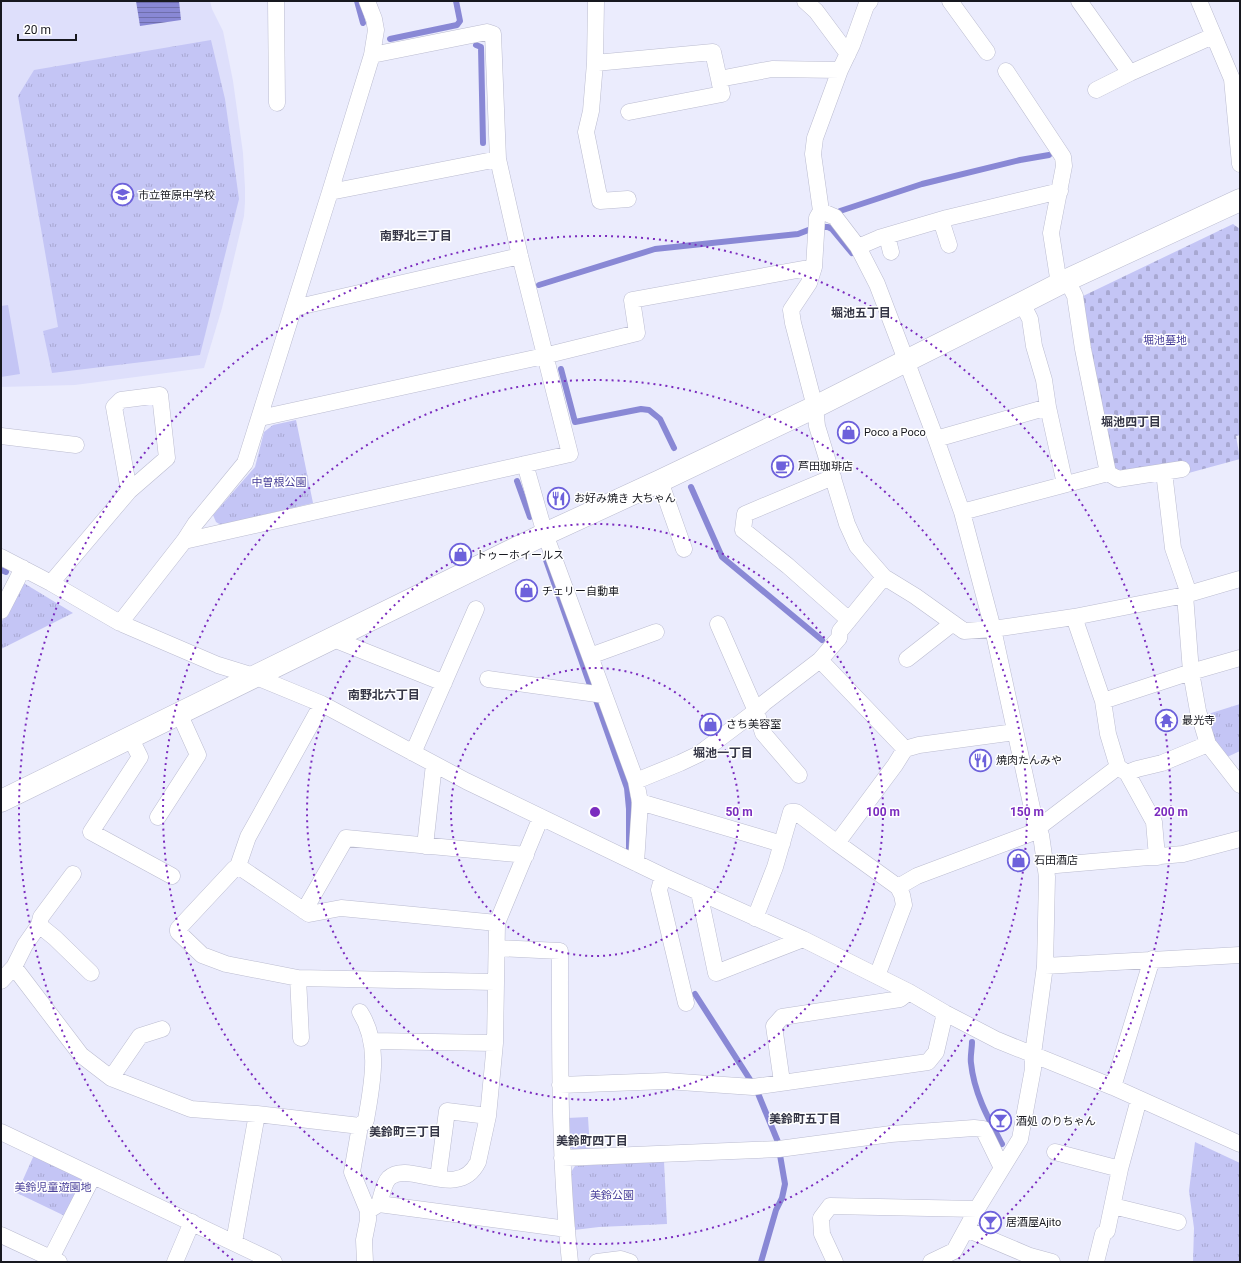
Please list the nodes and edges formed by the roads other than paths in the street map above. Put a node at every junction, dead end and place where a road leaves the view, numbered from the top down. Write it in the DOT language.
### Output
graph roads {
  1 [pos="276,1"];
  2 [pos="367,1"];
  3 [pos="596,1"];
  4 [pos="806,1"];
  5 [pos="870,1"];
  6 [pos="950,1"];
  7 [pos="1079,1"];
  8 [pos="1199,1"];
  9 [pos="1213,36"];
  10 [pos="987,52"];
  11 [pos="372,54"];
  12 [pos="848,54"];
  13 [pos="595,63"];
  14 [pos="840,70"];
  15 [pos="1006,71"];
  16 [pos="1130,73"];
  17 [pos="719,79"];
  18 [pos="1096,90"];
  19 [pos="277,103"];
  20 [pos="628,112"];
  21 [pos="498,160"];
  22 [pos="1240,164"];
  23 [pos="1060,191"];
  24 [pos="330,192"];
  25 [pos="628,199"];
  26 [pos="1240,200"];
  27 [pos="821,211"];
  28 [pos="941,220"];
  29 [pos="887,236"];
  30 [pos="949,245"];
  31 [pos="858,247"];
  32 [pos="891,252"];
  33 [pos="520,256"];
  34 [pos="814,268"];
  35 [pos="1063,282"];
  36 [pos="1022,303"];
  37 [pos="294,308"];
  38 [pos="544,356"];
  39 [pos="906,361"];
  40 [pos="1048,407"];
  41 [pos="815,408"];
  42 [pos="260,418"];
  43 [pos="1,436"];
  44 [pos="936,439"];
  45 [pos="76,445"];
  46 [pos="525,464"];
  47 [pos="1182,469"];
  48 [pos="1164,472"];
  49 [pos="1108,473"];
  50 [pos="833,478"];
  51 [pos="660,481"];
  52 [pos="1065,484"];
  53 [pos="129,491"];
  54 [pos="962,512"];
  55 [pos="546,534"];
  56 [pos="184,541"];
  57 [pos="684,549"];
  58 [pos="1,558"];
  59 [pos="23,568"];
  60 [pos="884,577"];
  61 [pos="1240,579"];
  62 [pos="51,583"];
  63 [pos="1187,594"];
  64 [pos="476,609"];
  65 [pos="1,611"];
  66 [pos="1074,618"];
  67 [pos="849,620"];
  68 [pos="120,623"];
  69 [pos="953,623"];
  70 [pos="718,624"];
  71 [pos="993,629"];
  72 [pos="656,632"];
  73 [pos="331,638"];
  74 [pos="590,656"];
  75 [pos="1240,658"];
  76 [pos="907,659"];
  77 [pos="820,660"];
  78 [pos="1191,672"];
  79 [pos="254,676"];
  80 [pos="488,679"];
  81 [pos="444,683"];
  82 [pos="604,695"];
  83 [pos="1102,701"];
  84 [pos="322,704"];
  85 [pos="756,711"];
  86 [pos="180,713"];
  87 [pos="1015,732"];
  88 [pos="130,737"];
  89 [pos="1208,744"];
  90 [pos="905,749"];
  91 [pos="413,753"];
  92 [pos="434,764"];
  93 [pos="1122,770"];
  94 [pos="799,775"];
  95 [pos="636,781"];
  96 [pos="1240,785"];
  97 [pos="1,801"];
  98 [pos="640,802"];
  99 [pos="158,816"];
  100 [pos="541,817"];
  101 [pos="1037,831"];
  102 [pos="1240,839"];
  103 [pos="837,843"];
  104 [pos="782,844"];
  105 [pos="425,846"];
  106 [pos="526,855"];
  107 [pos="1156,857"];
  108 [pos="636,863"];
  109 [pos="238,866"];
  110 [pos="1045,866"];
  111 [pos="73,874"];
  112 [pos="172,876"];
  113 [pos="663,876"];
  114 [pos="898,887"];
  115 [pos="699,892"];
  116 [pos="304,911"];
  117 [pos="755,918"];
  118 [pos="497,923"];
  119 [pos="39,925"];
  120 [pos="803,939"];
  121 [pos="497,948"];
  122 [pos="1240,955"];
  123 [pos="1152,959"];
  124 [pos="1045,966"];
  125 [pos="14,967"];
  126 [pos="91,973"];
  127 [pos="877,976"];
  128 [pos="298,978"];
  129 [pos="1,981"];
  130 [pos="495,982"];
  131 [pos="909,992"];
  132 [pos="686,1002"];
  133 [pos="360,1012"];
  134 [pos="945,1013"];
  135 [pos="162,1029"];
  136 [pos="301,1038"];
  137 [pos="372,1041"];
  138 [pos="495,1043"];
  139 [pos="1033,1054"];
  140 [pos="111,1078"];
  141 [pos="782,1082"];
  142 [pos="560,1084"];
  143 [pos="1113,1087"];
  144 [pos="1139,1099"];
  145 [pos="257,1114"];
  146 [pos="488,1116"];
  147 [pos="360,1126"];
  148 [pos="1,1132"];
  149 [pos="1240,1144"];
  150 [pos="1055,1152"];
  151 [pos="562,1158"];
  152 [pos="1002,1168"];
  153 [pos="1120,1169"];
  154 [pos="93,1176"];
  155 [pos="438,1178"];
  156 [pos="1113,1206"];
  157 [pos="374,1208"];
  158 [pos="977,1209"];
  159 [pos="192,1222"];
  160 [pos="1178,1222"];
  161 [pos="566,1229"];
  162 [pos="966,1229"];
  163 [pos="1,1235"];
  164 [pos="234,1242"];
  165 [pos="951,1256"];
  166 [pos="55,1260"];
  167 [pos="175,1262"];
  168 [pos="274,1262"];
  169 [pos="365,1262"];
  170 [pos="570,1262"];
  171 [pos="597,1262"];
  172 [pos="630,1262"];
  173 [pos="835,1262"];
  174 [pos="931,1262"];
  175 [pos="1052,1262"];
  176 [pos="1096,1262"];
  1 -- 19 [label="street"];
  2 -- 11 [label="street"];
  3 -- 13 [label="street"];
  4 -- 12 [label="street"];
  5 -- 12 [label="street"];
  6 -- 10 [label="street"];
  7 -- 16 [label="street"];
  8 -- 9 [label="street"];
  9 -- 16 [label="street"];
  9 -- 22 [label="street"];
  11 -- 21 [label="street"];
  11 -- 24 [label="street"];
  12 -- 14 [label="street"];
  13 -- 17 [label="street"];
  13 -- 25 [label="street"];
  14 -- 17 [label="street"];
  14 -- 27 [label="street"];
  15 -- 23 [label="street"];
  16 -- 18 [label="street"];
  17 -- 20 [label="street"];
  21 -- 24 [label="street"];
  21 -- 33 [label="street"];
  23 -- 28 [label="street"];
  23 -- 35 [label="street"];
  24 -- 37 [label="street"];
  26 -- 35 [label="street"];
  27 -- 31 [label="street"];
  27 -- 34 [label="street"];
  28 -- 29 [label="street"];
  28 -- 30 [label="street"];
  29 -- 31 [label="street"];
  29 -- 32 [label="street"];
  31 -- 39 [label="street"];
  33 -- 37 [label="street"];
  33 -- 38 [label="street"];
  34 -- 38 [label="street"];
  34 -- 41 [label="street"];
  35 -- 36 [label="street"];
  35 -- 49 [label="street"];
  36 -- 39 [label="street"];
  36 -- 40 [label="street"];
  37 -- 42 [label="street"];
  38 -- 42 [label="street"];
  38 -- 46 [label="street"];
  39 -- 41 [label="street"];
  39 -- 44 [label="street"];
  40 -- 44 [label="street"];
  40 -- 52 [label="street"];
  41 -- 50 [label="street"];
  41 -- 51 [label="street"];
  42 -- 56 [label="street"];
  43 -- 45 [label="street"];
  44 -- 54 [label="street"];
  46 -- 55 [label="street"];
  46 -- 56 [label="street"];
  47 -- 48 [label="street"];
  48 -- 49 [label="street"];
  48 -- 63 [label="street"];
  49 -- 52 [label="street"];
  50 -- 60 [label="street"];
  50 -- 67 [label="street"];
  51 -- 55 [label="street"];
  51 -- 57 [label="street"];
  52 -- 54 [label="street"];
  53 -- 53 [label="street"];
  53 -- 62 [label="street"];
  54 -- 71 [label="street"];
  55 -- 73 [label="street"];
  55 -- 74 [label="street"];
  56 -- 68 [label="street"];
  58 -- 59 [label="street"];
  59 -- 62 [label="street"];
  59 -- 65 [label="street"];
  60 -- 67 [label="street"];
  60 -- 69 [label="street"];
  61 -- 63 [label="street"];
  62 -- 68 [label="street"];
  63 -- 66 [label="street"];
  63 -- 78 [label="street"];
  64 -- 81 [label="street"];
  66 -- 71 [label="street"];
  66 -- 83 [label="street"];
  67 -- 77 [label="street"];
  68 -- 79 [label="street"];
  69 -- 71 [label="street"];
  69 -- 76 [label="street"];
  70 -- 85 [label="street"];
  71 -- 87 [label="street"];
  72 -- 74 [label="street"];
  73 -- 79 [label="street"];
  73 -- 81 [label="street"];
  74 -- 82 [label="street"];
  75 -- 78 [label="street"];
  77 -- 85 [label="street"];
  77 -- 90 [label="street"];
  78 -- 83 [label="street"];
  78 -- 89 [label="street"];
  79 -- 84 [label="street"];
  79 -- 86 [label="street"];
  80 -- 82 [label="street"];
  81 -- 91 [label="street"];
  82 -- 95 [label="street"];
  83 -- 93 [label="street"];
  84 -- 91 [label="street"];
  84 -- 109 [label="street"];
  85 -- 94 [label="street"];
  85 -- 95 [label="street"];
  86 -- 88 [label="street"];
  86 -- 99 [label="street"];
  87 -- 90 [label="street"];
  87 -- 101 [label="street"];
  88 -- 97 [label="street"];
  88 -- 112 [label="street"];
  89 -- 93 [label="street"];
  89 -- 96 [label="street"];
  90 -- 103 [label="street"];
  91 -- 92 [label="street"];
  92 -- 100 [label="street"];
  92 -- 105 [label="street"];
  93 -- 101 [label="street"];
  93 -- 107 [label="street"];
  95 -- 98 [label="street"];
  98 -- 104 [label="street"];
  98 -- 108 [label="street"];
  100 -- 106 [label="street"];
  100 -- 108 [label="street"];
  101 -- 110 [label="street"];
  101 -- 114 [label="street"];
  102 -- 107 [label="street"];
  103 -- 104 [label="street"];
  103 -- 114 [label="street"];
  104 -- 117 [label="street"];
  105 -- 106 [label="street"];
  105 -- 116 [label="street"];
  106 -- 118 [label="street"];
  107 -- 110 [label="street"];
  108 -- 113 [label="street"];
  109 -- 116 [label="street"];
  109 -- 128 [label="street"];
  110 -- 124 [label="street"];
  111 -- 119 [label="street"];
  113 -- 115 [label="street"];
  113 -- 132 [label="street"];
  114 -- 127 [label="street"];
  115 -- 117 [label="street"];
  115 -- 120 [label="street"];
  116 -- 118 [label="street"];
  117 -- 120 [label="street"];
  118 -- 121 [label="street"];
  119 -- 125 [label="street"];
  119 -- 126 [label="street"];
  120 -- 127 [label="street"];
  121 -- 130 [label="street"];
  121 -- 142 [label="street"];
  122 -- 123 [label="street"];
  123 -- 124 [label="street"];
  123 -- 143 [label="street"];
  124 -- 139 [label="street"];
  125 -- 129 [label="street"];
  125 -- 140 [label="street"];
  127 -- 131 [label="street"];
  128 -- 130 [label="street"];
  128 -- 136 [label="street"];
  130 -- 138 [label="street"];
  131 -- 134 [label="street"];
  131 -- 141 [label="street"];
  133 -- 137 [label="street"];
  134 -- 139 [label="street"];
  134 -- 141 [label="street"];
  135 -- 140 [label="street"];
  137 -- 138 [label="street"];
  137 -- 147 [label="street"];
  138 -- 146 [label="street"];
  139 -- 143 [label="street"];
  139 -- 152 [label="street"];
  140 -- 145 [label="street"];
  141 -- 142 [label="street"];
  142 -- 151 [label="street"];
  143 -- 144 [label="street"];
  144 -- 149 [label="street"];
  144 -- 153 [label="street"];
  145 -- 147 [label="street"];
  145 -- 164 [label="street"];
  146 -- 155 [label="street"];
  146 -- 155 [label="street"];
  147 -- 157 [label="street"];
  148 -- 154 [label="street"];
  150 -- 153 [label="street"];
  151 -- 152 [label="street"];
  151 -- 161 [label="street"];
  152 -- 158 [label="street"];
  153 -- 156 [label="street"];
  154 -- 159 [label="street"];
  154 -- 166 [label="street"];
  155 -- 157 [label="street"];
  156 -- 160 [label="street"];
  156 -- 176 [label="street"];
  157 -- 161 [label="street"];
  157 -- 169 [label="street"];
  158 -- 162 [label="street"];
  158 -- 173 [label="street"];
  159 -- 164 [label="street"];
  159 -- 167 [label="street"];
  161 -- 170 [label="street"];
  162 -- 165 [label="street"];
  162 -- 175 [label="street"];
  163 -- 166 [label="street"];
  164 -- 168 [label="street"];
  165 -- 174 [label="street"];
  171 -- 172 [label="street"];
}
